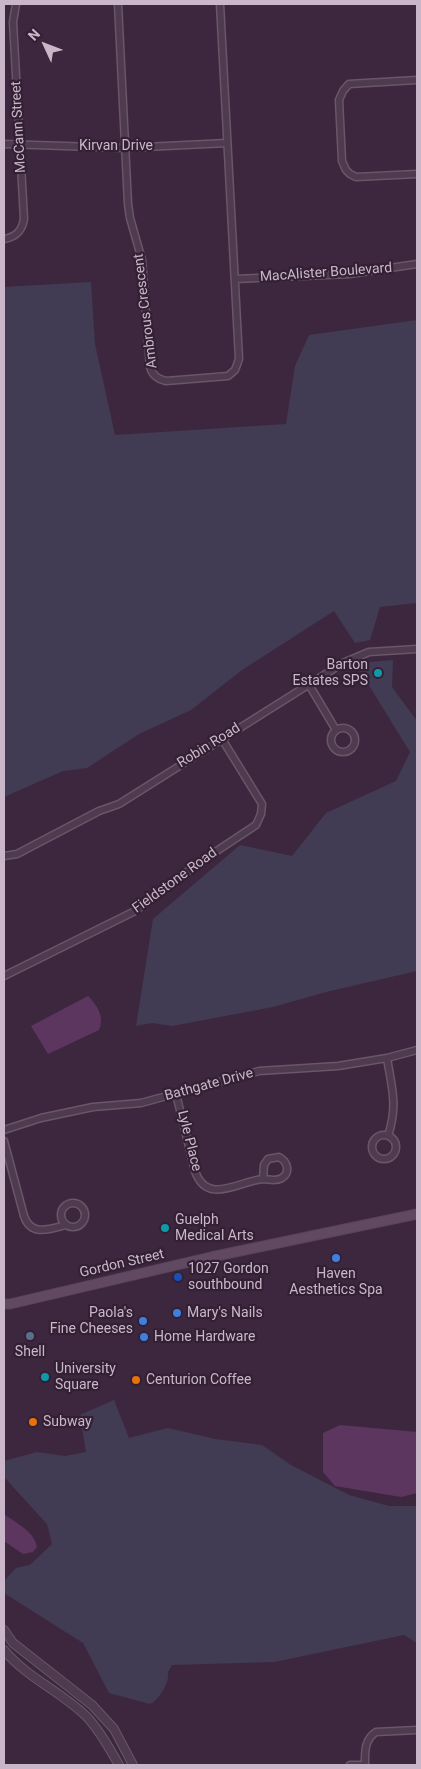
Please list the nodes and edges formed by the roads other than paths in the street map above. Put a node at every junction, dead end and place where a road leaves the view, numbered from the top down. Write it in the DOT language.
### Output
graph roads {
  1 [pos="16,4"];
  2 [pos="118,4"];
  3 [pos="220,4"];
  4 [pos="417,80"];
  5 [pos="227,143"];
  6 [pos="4,144"];
  7 [pos="21,144"];
  8 [pos="125,148"];
  9 [pos="417,174"];
  10 [pos="4,239"];
  11 [pos="417,264"];
  12 [pos="235,279"];
  13 [pos="417,649"];
  14 [pos="308,684"];
  15 [pos="336,730"];
  16 [pos="222,739"];
  17 [pos="4,856"];
  18 [pos="4,976"];
  19 [pos="417,1050"];
  20 [pos="387,1058"];
  21 [pos="176,1094"];
  22 [pos="4,1130"];
  23 [pos="388,1136"];
  24 [pos="4,1141"];
  25 [pos="263,1179"];
  26 [pos="417,1214"];
  27 [pos="66,1225"];
  28 [pos="6,1306"];
  29 [pos="4,1630"];
  30 [pos="4,1650"];
  31 [pos="417,1730"];
  32 [pos="119,1765"];
  33 [pos="133,1765"];
  34 [pos="350,1765"];
  35 [pos="365,1765"];
  1 -- 7 [label="street, McCann Street"];
  2 -- 8 [label="street, Ambrous Crescent"];
  3 -- 5 [label="street, Ambrous Crescent"];
  4 -- 9 [label="street"];
  5 -- 8 [label="street, Kirvan Drive"];
  5 -- 12 [label="street, Ambrous Crescent"];
  6 -- 7 [label="street, Kirvan Drive"];
  7 -- 8 [label="street, Kirvan Drive"];
  7 -- 10 [label="street, McCann Street"];
  8 -- 12 [label="street, Ambrous Crescent"];
  11 -- 12 [label="street, MacAlister Boulevard"];
  13 -- 14 [label="street, Robin Road"];
  14 -- 15 [label="street"];
  14 -- 16 [label="street, Robin Road"];
  16 -- 17 [label="street, Robin Road"];
  16 -- 18 [label="street, Fieldstone Road"];
  19 -- 20 [label="street, Bathgate Drive"];
  20 -- 21 [label="street, Bathgate Drive"];
  20 -- 23 [label="street"];
  21 -- 22 [label="street, Bathgate Drive"];
  21 -- 25 [label="street, Lyle Place"];
  24 -- 27 [label="street"];
  25 -- 25 [label="street, Lyle Place"];
  26 -- 28 [label="main road, Gordon Street"];
  29 -- 33 [label="street"];
  30 -- 32 [label="street"];
  31 -- 35 [label="street"];
  34 -- 35 [label="street"];
}
